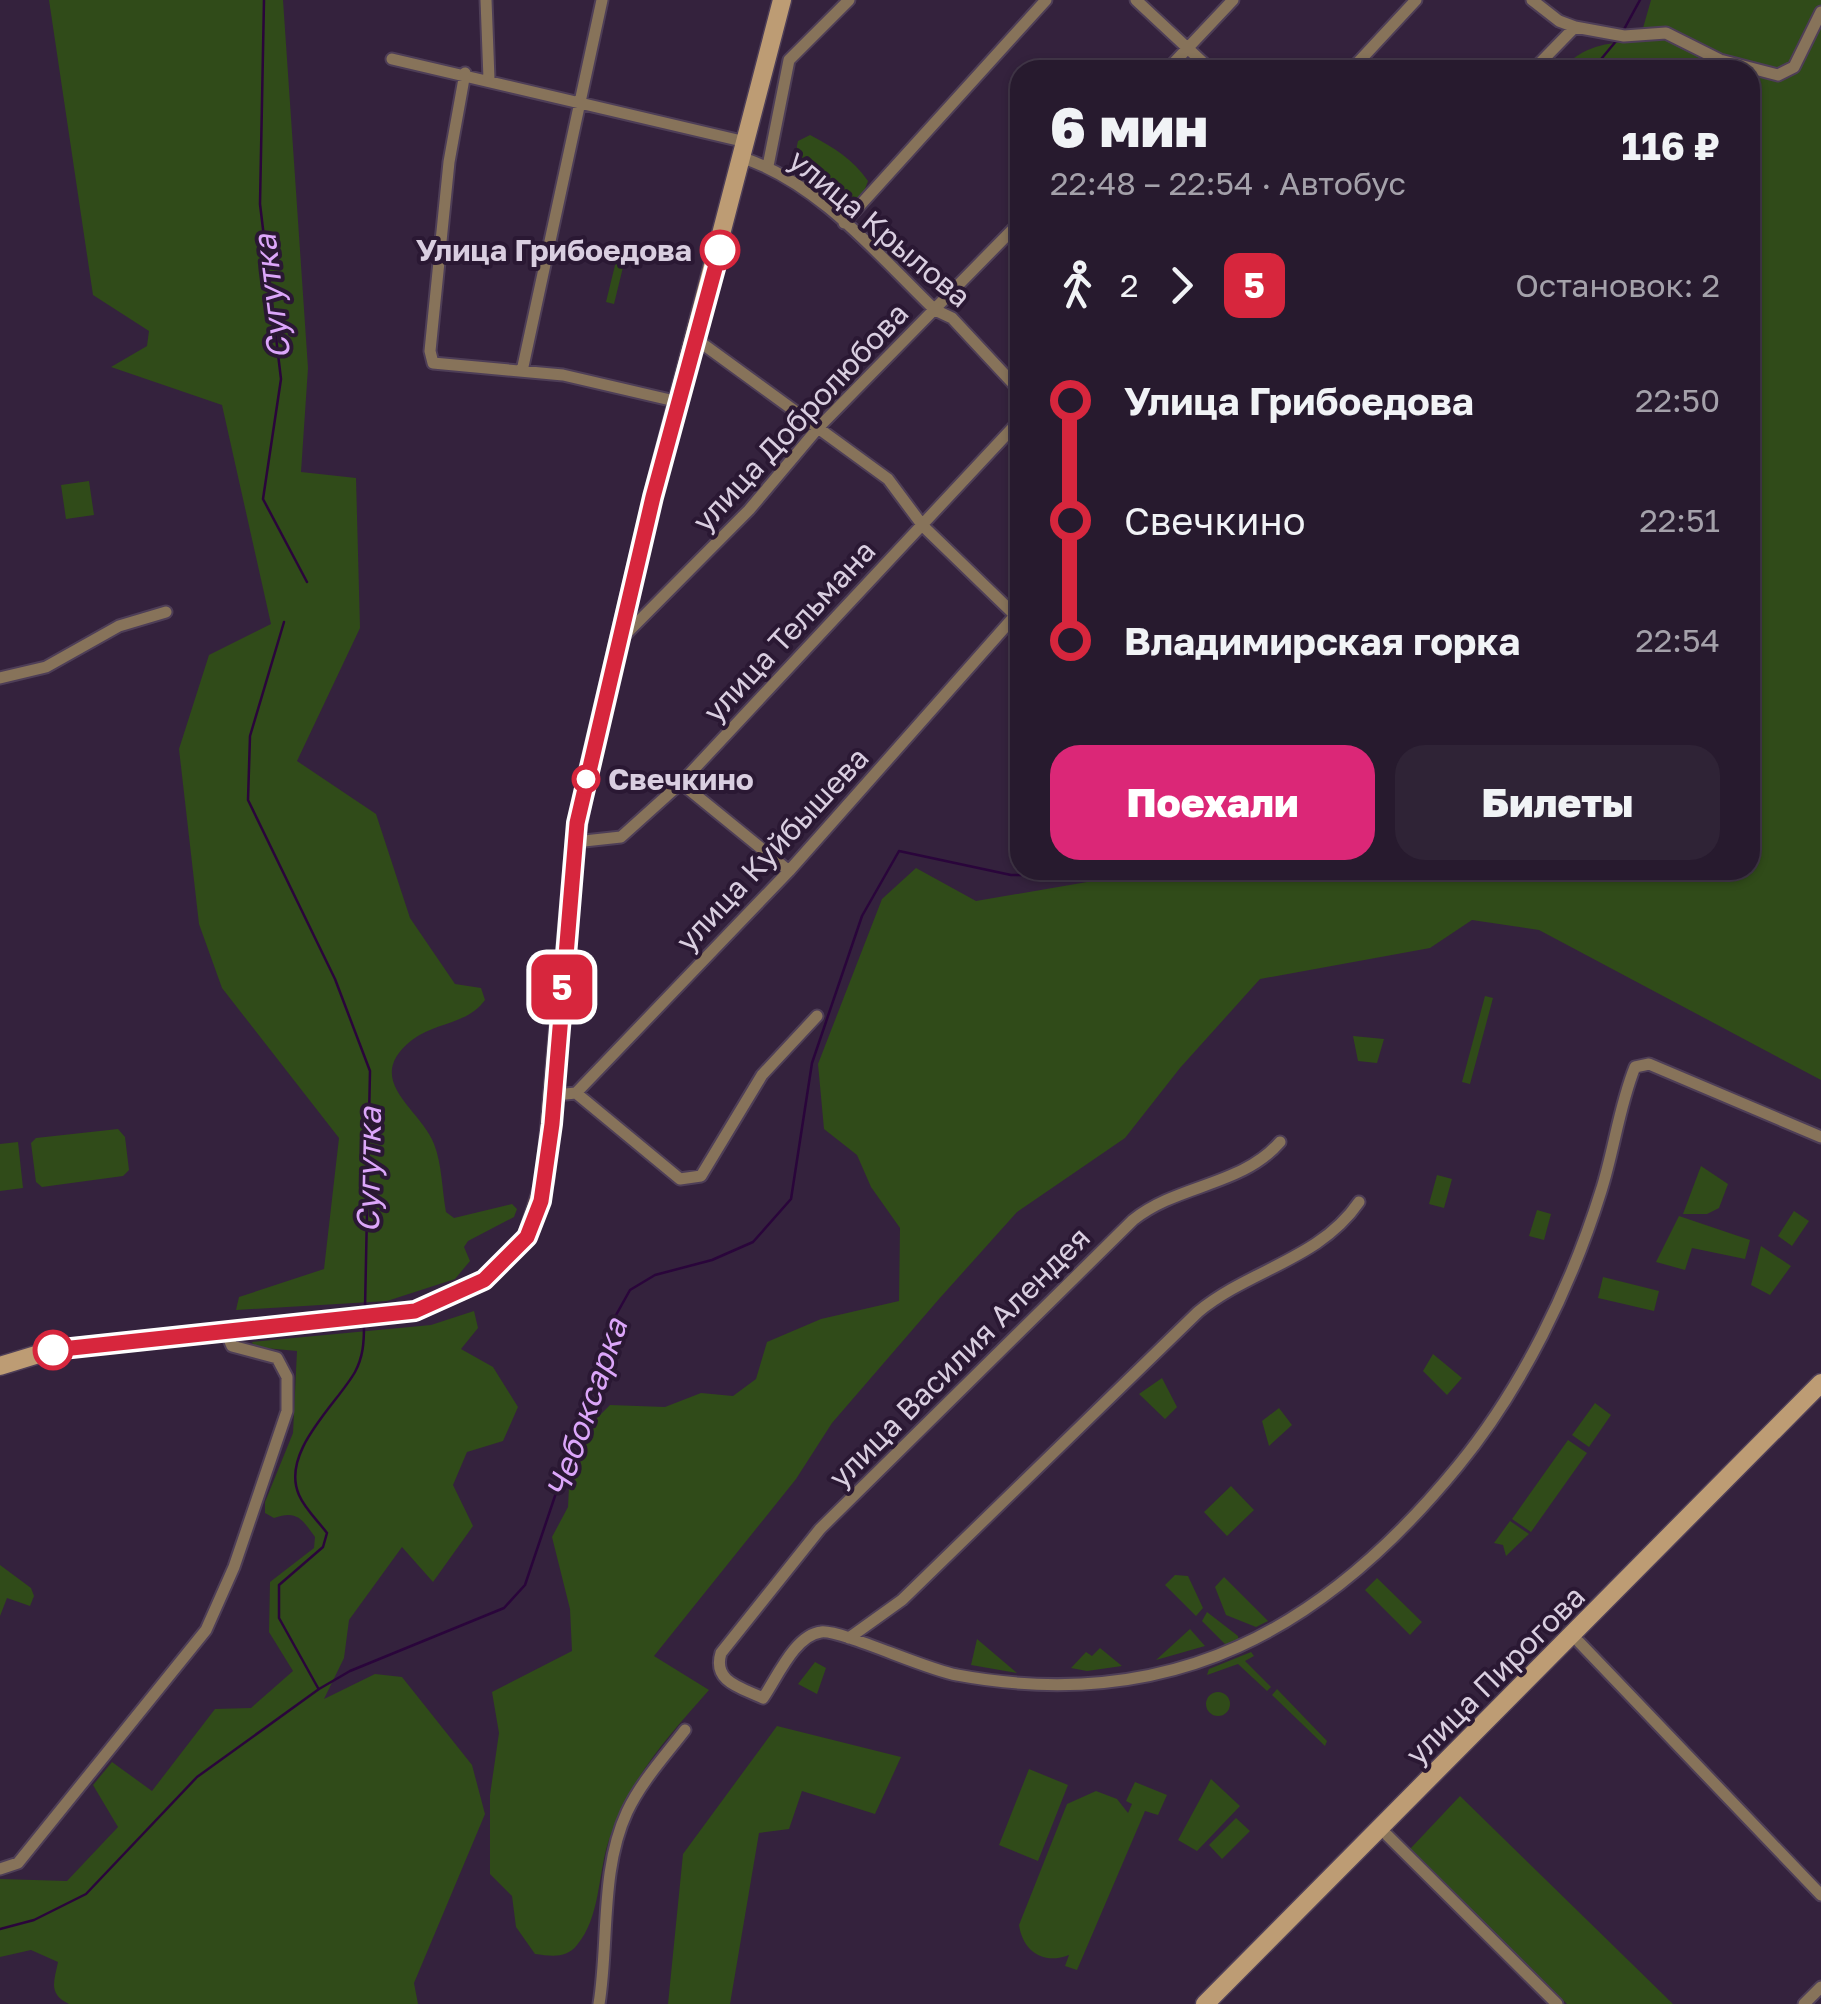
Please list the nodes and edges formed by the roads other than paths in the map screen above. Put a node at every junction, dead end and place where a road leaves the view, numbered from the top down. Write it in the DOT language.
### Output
graph roads {
  1 [pos="486,0"];
  2 [pos="602,0"];
  3 [pos="782,0"];
  4 [pos="849,0"];
  5 [pos="1046,0"];
  6 [pos="1136,0"];
  7 [pos="1233,0"];
  8 [pos="1416,0"];
  9 [pos="1532,0"];
  10 [pos="1821,12"];
  11 [pos="1574,27"];
  12 [pos="1187,48"];
  13 [pos="392,59"];
  14 [pos="1176,60"];
  15 [pos="1200,60"];
  16 [pos="1359,60"];
  17 [pos="1543,60"];
  18 [pos="1720,60"];
  19 [pos="1760,70"];
  20 [pos="465,73"];
  21 [pos="489,79"];
  22 [pos="582,100"];
  23 [pos="744,150"];
  24 [pos="768,166"];
  25 [pos="844,223"];
  26 [pos="1010,232"];
  27 [pos="934,310"];
  28 [pos="696,339"];
  29 [pos="522,371"];
  30 [pos="1010,380"];
  31 [pos="679,402"];
  32 [pos="819,428"];
  33 [pos="1010,431"];
  34 [pos="923,526"];
  35 [pos="166,612"];
  36 [pos="1010,612"];
  37 [pos="1010,625"];
  38 [pos="616,645"];
  39 [pos="0,678"];
  40 [pos="681,782"];
  41 [pos="574,842"];
  42 [pos="789,871"];
  43 [pos="817,1016"];
  44 [pos="576,1093"];
  45 [pos="556,1095"];
  46 [pos="1821,1137"];
  47 [pos="1280,1142"];
  48 [pos="1359,1202"];
  49 [pos="226,1332"];
  50 [pos="0,1366"];
  51 [pos="1821,1382"];
  52 [pos="1821,1397"];
  53 [pos="1796,1418"];
  54 [pos="849,1638"];
  55 [pos="1576,1639"];
  56 [pos="685,1730"];
  57 [pos="1384,1832"];
  58 [pos="0,1869"];
  59 [pos="1821,1895"];
  60 [pos="1821,1987"];
  61 [pos="599,2004"];
  62 [pos="1205,2004"];
  63 [pos="1218,2004"];
  64 [pos="1557,2004"];
  65 [pos="1804,2004"];
  1 -- 21 [label="street"];
  2 -- 22 [label="street"];
  3 -- 23 [label="main road"];
  4 -- 24 [label="street"];
  5 -- 25 [label="street"];
  6 -- 12 [label="street"];
  7 -- 12 [label="street"];
  8 -- 16 [label="street"];
  9 -- 11 [label="street"];
  10 -- 19 [label="street"];
  11 -- 17 [label="street"];
  11 -- 18 [label="street"];
  12 -- 14 [label="street"];
  12 -- 15 [label="street"];
  13 -- 20 [label="street, улица Крылова"];
  20 -- 21 [label="street, улица Крылова"];
  20 -- 29 [label="street"];
  21 -- 22 [label="street, улица Крылова"];
  22 -- 23 [label="street, улица Крылова"];
  22 -- 29 [label="street"];
  23 -- 24 [label="street, улица Крылова"];
  23 -- 28 [label="main road"];
  24 -- 25 [label="street, улица Крылова"];
  25 -- 27 [label="street, улица Крылова"];
  26 -- 27 [label="street, улица Добролюбова"];
  27 -- 30 [label="street, улица Крылова"];
  27 -- 32 [label="street, улица Добролюбова"];
  28 -- 31 [label="main road"];
  28 -- 32 [label="street"];
  29 -- 31 [label="street"];
  31 -- 38 [label="main road"];
  32 -- 34 [label="street"];
  32 -- 38 [label="street, улица Добролюбова"];
  33 -- 34 [label="street, улица Тельмана"];
  34 -- 36 [label="street"];
  34 -- 40 [label="street, улица Тельмана"];
  35 -- 39 [label="street"];
  37 -- 42 [label="street, улица Куйбышева"];
  38 -- 41 [label="main road"];
  40 -- 41 [label="street, улица Тельмана"];
  40 -- 42 [label="street"];
  41 -- 45 [label="main road"];
  42 -- 44 [label="street, улица Куйбышева"];
  43 -- 44 [label="street"];
  44 -- 45 [label="street"];
  45 -- 49 [label="main road"];
  46 -- 54 [label="street"];
  47 -- 54 [label="street, улица Василия Алендея"];
  48 -- 54 [label="street"];
  49 -- 50 [label="main road"];
  49 -- 58 [label="street"];
  51 -- 53 [label="main road, улица Пирогова"];
  52 -- 53 [label="main road, улица Пирогова"];
  53 -- 55 [label="main road, улица Пирогова"];
  55 -- 57 [label="main road, улица Пирогова"];
  55 -- 59 [label="street"];
  56 -- 61 [label="street"];
  57 -- 62 [label="main road, улица Пирогова"];
  57 -- 63 [label="main road, улица Пирогова"];
  57 -- 64 [label="street"];
  60 -- 65 [label="street"];
}
